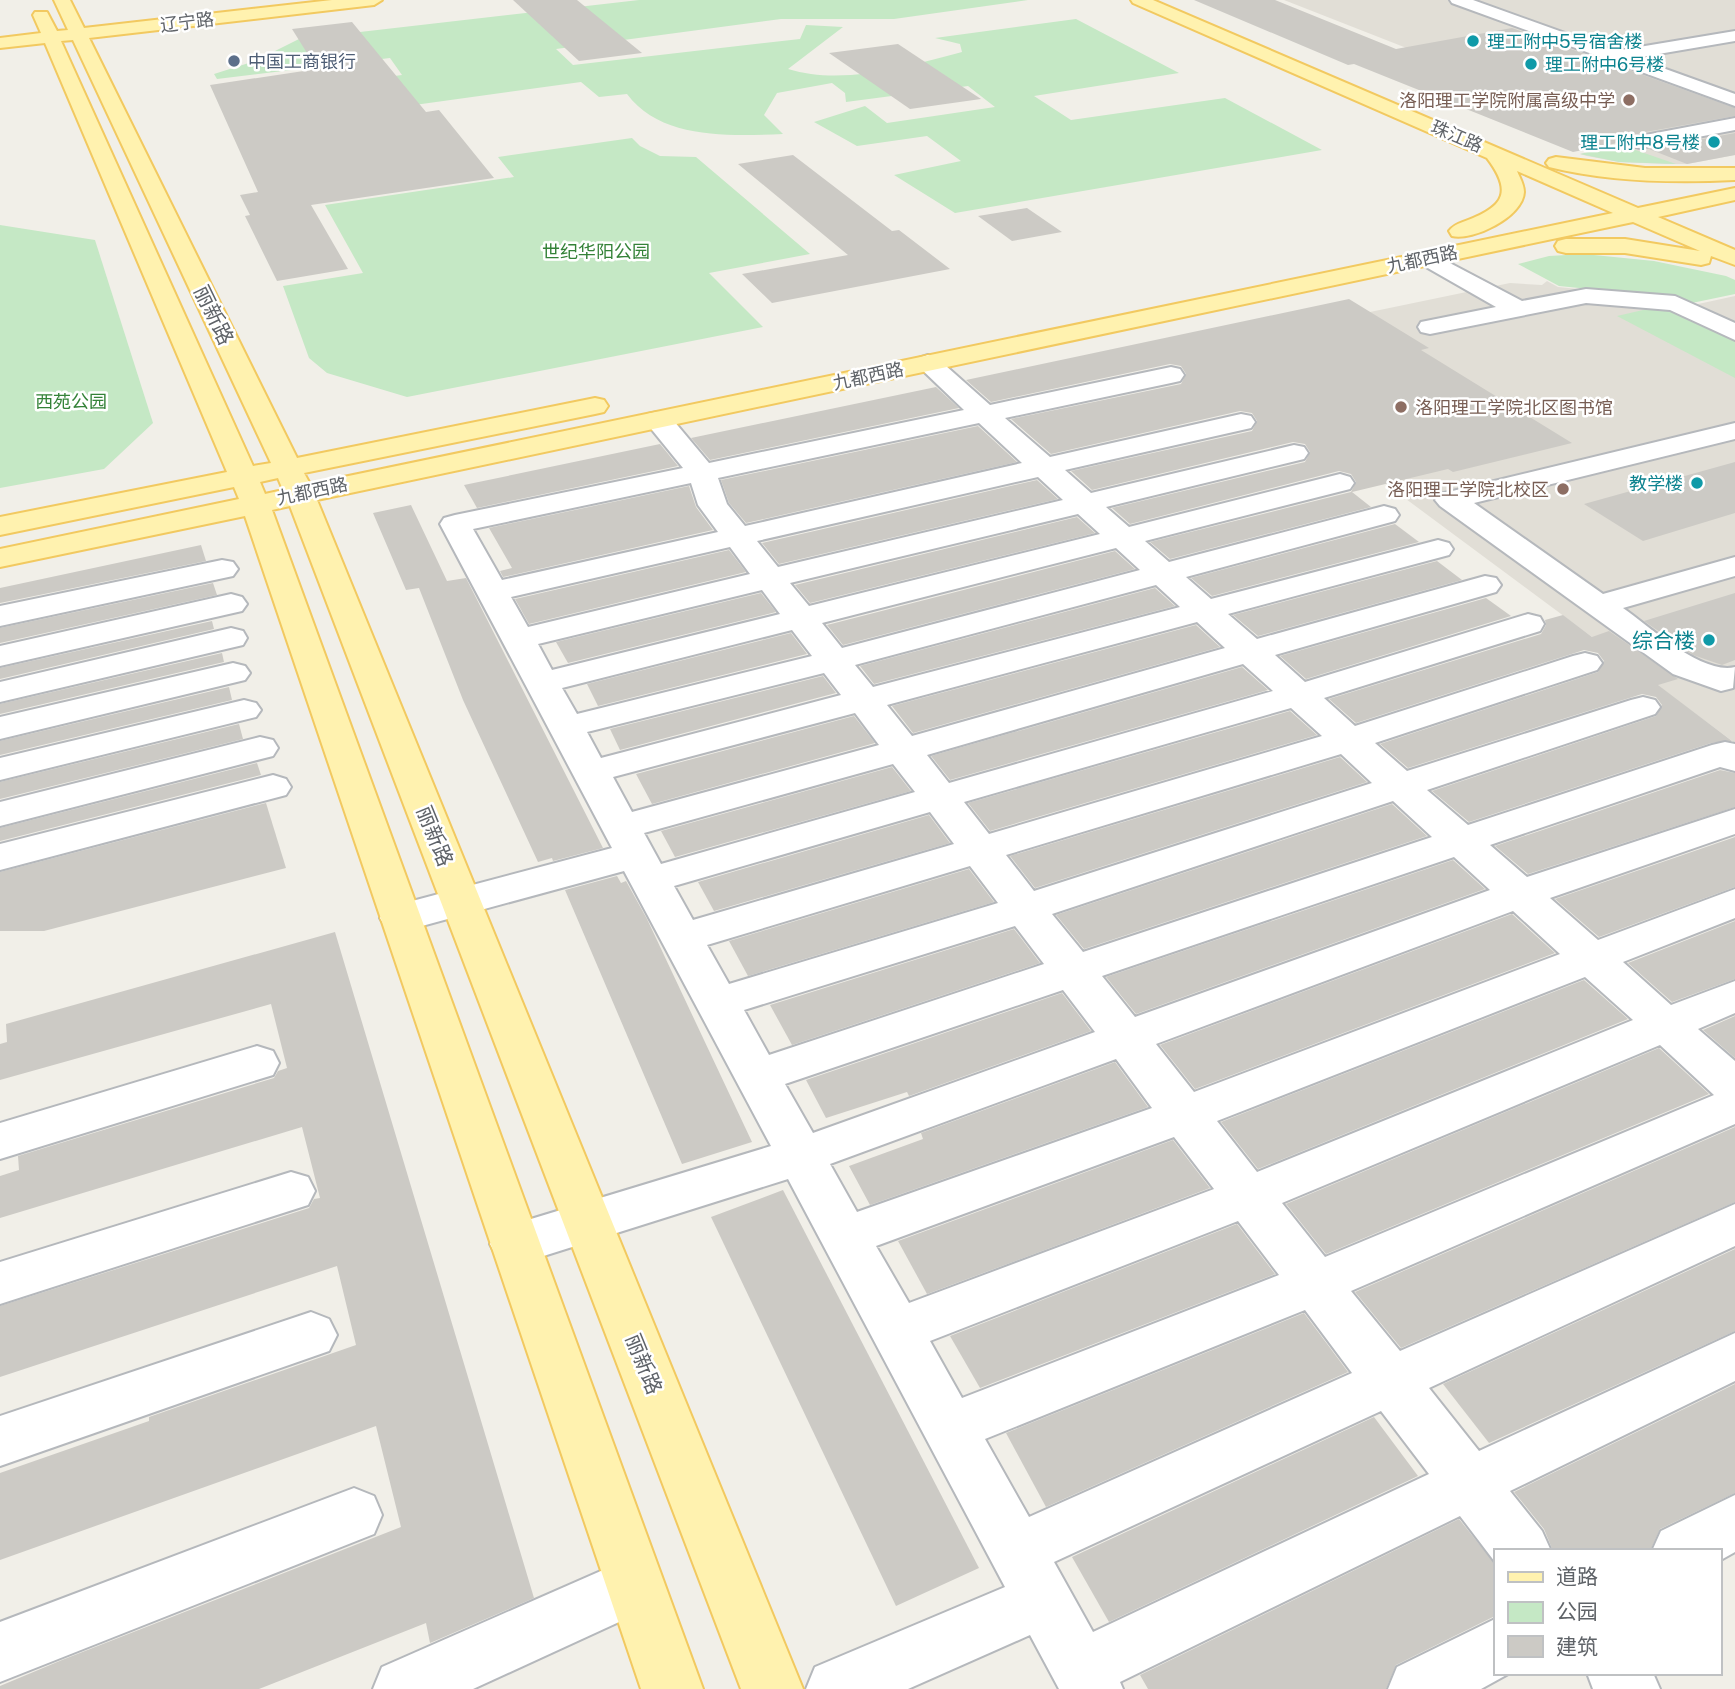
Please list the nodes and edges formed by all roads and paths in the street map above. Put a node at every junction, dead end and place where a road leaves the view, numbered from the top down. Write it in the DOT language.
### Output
graph roads {
  1 [pos="35,0"];
  2 [pos="62,0"];
  3 [pos="330,0"];
  4 [pos="374,0"];
  5 [pos="1139,0"];
  6 [pos="1161,0"];
  7 [pos="1458,0"];
  8 [pos="77,32"];
  9 [pos="50,35"];
  10 [pos="1735,36"];
  11 [pos="0,38"];
  12 [pos="0,43"];
  13 [pos="1615,57"];
  14 [pos="1735,99"];
  15 [pos="1735,124"];
  16 [pos="1640,142"];
  17 [pos="1499,150"];
  18 [pos="1735,176"];
  19 [pos="1735,194"];
  20 [pos="1633,206"];
  21 [pos="1468,240"];
  22 [pos="1735,244"];
  23 [pos="1427,258"];
  24 [pos="1735,258"];
  25 [pos="1735,265"];
  26 [pos="1518,309"];
  27 [pos="1430,327"];
  28 [pos="1735,333"];
  29 [pos="929,345"];
  30 [pos="1171,375"];
  31 [pos="615,402"];
  32 [pos="984,414"];
  33 [pos="658,420"];
  34 [pos="1241,422"];
  35 [pos="1735,431"];
  36 [pos="1294,453"];
  37 [pos="1044,467"];
  38 [pos="702,473"];
  39 [pos="294,481"];
  40 [pos="1340,483"];
  41 [pos="250,490"];
  42 [pos="1084,503"];
  43 [pos="1384,515"];
  44 [pos="0,526"];
  45 [pos="739,536"];
  46 [pos="1123,538"];
  47 [pos="1438,549"];
  48 [pos="0,558"];
  49 [pos="1735,566"];
  50 [pos="222,569"];
  51 [pos="1161,573"];
  52 [pos="771,578"];
  53 [pos="1485,585"];
  54 [pos="492,592"];
  55 [pos="231,604"];
  56 [pos="1598,605"];
  57 [pos="1205,611"];
  58 [pos="0,616"];
  59 [pos="803,619"];
  60 [pos="1528,624"];
  61 [pos="231,638"];
  62 [pos="517,639"];
  63 [pos="1250,652"];
  64 [pos="0,656"];
  65 [pos="835,660"];
  66 [pos="1586,663"];
  67 [pos="233,673"];
  68 [pos="1735,677"];
  69 [pos="542,683"];
  70 [pos="0,692"];
  71 [pos="1298,695"];
  72 [pos="864,699"];
  73 [pos="1643,707"];
  74 [pos="244,710"];
  75 [pos="566,727"];
  76 [pos="0,728"];
  77 [pos="1348,740"];
  78 [pos="260,748"];
  79 [pos="904,750"];
  80 [pos="1735,760"];
  81 [pos="0,769"];
  82 [pos="590,772"];
  83 [pos="1399,786"];
  84 [pos="273,787"];
  85 [pos="941,797"];
  86 [pos="0,814"];
  87 [pos="1735,821"];
  88 [pos="1460,840"];
  89 [pos="981,850"];
  90 [pos="635,854"];
  91 [pos="0,857"];
  92 [pos="1520,894"];
  93 [pos="461,902"];
  94 [pos="1735,903"];
  95 [pos="1026,908"];
  96 [pos="401,918"];
  97 [pos="682,938"];
  98 [pos="1590,957"];
  99 [pos="1074,971"];
  100 [pos="1735,996"];
  101 [pos="717,1003"];
  102 [pos="1665,1024"];
  103 [pos="1126,1037"];
  104 [pos="257,1063"];
  105 [pos="757,1076"];
  106 [pos="1735,1087"];
  107 [pos="1735,1105"];
  108 [pos="1186,1114"];
  109 [pos="0,1141"];
  110 [pos="801,1156"];
  111 [pos="291,1191"];
  112 [pos="1248,1195"];
  113 [pos="587,1222"];
  114 [pos="1735,1224"];
  115 [pos="844,1237"];
  116 [pos="515,1244"];
  117 [pos="0,1283"];
  118 [pos="1316,1283"];
  119 [pos="896,1331"];
  120 [pos="311,1335"];
  121 [pos="1735,1356"];
  122 [pos="1392,1381"];
  123 [pos="949,1427"];
  124 [pos="0,1441"];
  125 [pos="1469,1482"];
  126 [pos="354,1515"];
  127 [pos="1735,1522"];
  128 [pos="1520,1549"];
  129 [pos="1685,1549"];
  130 [pos="1029,1576"];
  131 [pos="635,1585"];
  132 [pos="1494,1650"];
  133 [pos="0,1652"];
  134 [pos="1086,1679"];
  135 [pos="404,1689"];
  136 [pos="671,1689"];
  137 [pos="772,1689"];
  138 [pos="837,1689"];
  139 [pos="1419,1689"];
  1 -- 9 [label="main road, 丽新路"];
  2 -- 8 [label="main road, 丽新路"];
  3 -- 8 [label="main road, 辽宁路"];
  4 -- 8 [label="main road, 辽宁路"];
  5 -- 17 [label="main road, 珠江路"];
  6 -- 17 [label="main road, 珠江路"];
  7 -- 13 [label="street"];
  8 -- 9 [label="main road, 辽宁路"];
  8 -- 39 [label="main road, 丽新路"];
  9 -- 11 [label="main road, 辽宁路"];
  9 -- 12 [label="main road, 辽宁路"];
  9 -- 41 [label="main road, 丽新路"];
  10 -- 13 [label="street"];
  13 -- 14 [label="street"];
  15 -- 16 [label="street"];
  17 -- 18 [label="main road"];
  17 -- 20 [label="main road, 珠江路"];
  17 -- 21 [label="main road"];
  18 -- 20 [label="main road, 九都西路"];
  19 -- 20 [label="main road, 九都西路"];
  20 -- 21 [label="main road, 九都西路"];
  20 -- 21 [label="main road, 九都西路"];
  20 -- 22 [label="main road, 珠江路"];
  20 -- 24 [label="main road, 珠江路"];
  21 -- 23 [label="main road, 九都西路"];
  21 -- 25 [label="main road"];
  21 -- 29 [label="main road, 九都西路"];
  23 -- 26 [label="street"];
  23 -- 29 [label="main road, 九都西路"];
  26 -- 27 [label="street"];
  26 -- 28 [label="street"];
  29 -- 32 [label="street"];
  29 -- 33 [label="main road, 九都西路"];
  30 -- 32 [label="street"];
  31 -- 39 [label="main road, 九都西路"];
  32 -- 37 [label="street"];
  32 -- 38 [label="street"];
  33 -- 38 [label="street"];
  33 -- 39 [label="main road, 九都西路"];
  34 -- 37 [label="street"];
  35 -- 56 [label="street"];
  36 -- 42 [label="street"];
  37 -- 42 [label="street"];
  37 -- 45 [label="street"];
  38 -- 45 [label="street"];
  38 -- 54 [label="street"];
  39 -- 41 [label="main road, 九都西路"];
  39 -- 93 [label="main road, 丽新路"];
  40 -- 46 [label="street"];
  41 -- 44 [label="main road, 九都西路"];
  41 -- 48 [label="main road, 九都西路"];
  41 -- 96 [label="main road, 丽新路"];
  42 -- 46 [label="street"];
  42 -- 52 [label="street"];
  43 -- 51 [label="street"];
  45 -- 52 [label="street"];
  45 -- 54 [label="street"];
  46 -- 51 [label="street"];
  46 -- 59 [label="street"];
  47 -- 57 [label="street"];
  49 -- 56 [label="street"];
  50 -- 58 [label="street"];
  51 -- 57 [label="street"];
  51 -- 65 [label="street"];
  52 -- 59 [label="street"];
  52 -- 62 [label="street"];
  53 -- 63 [label="street"];
  54 -- 62 [label="street"];
  55 -- 64 [label="street"];
  56 -- 68 [label="street"];
  57 -- 63 [label="street"];
  57 -- 72 [label="street"];
  59 -- 65 [label="street"];
  59 -- 69 [label="street"];
  60 -- 71 [label="street"];
  61 -- 70 [label="street"];
  62 -- 69 [label="street"];
  63 -- 71 [label="street"];
  63 -- 79 [label="street"];
  65 -- 72 [label="street"];
  65 -- 75 [label="street"];
  66 -- 77 [label="street"];
  67 -- 76 [label="street"];
  69 -- 75 [label="street"];
  71 -- 77 [label="street"];
  71 -- 85 [label="street"];
  72 -- 79 [label="street"];
  72 -- 82 [label="street"];
  73 -- 83 [label="street"];
  74 -- 81 [label="street"];
  75 -- 82 [label="street"];
  77 -- 83 [label="street"];
  77 -- 89 [label="street"];
  78 -- 86 [label="street"];
  79 -- 85 [label="street"];
  79 -- 90 [label="street"];
  80 -- 88 [label="street"];
  82 -- 90 [label="street"];
  83 -- 88 [label="street"];
  83 -- 95 [label="street"];
  84 -- 91 [label="street"];
  85 -- 89 [label="street"];
  85 -- 90 [label="street"];
  87 -- 92 [label="street"];
  88 -- 92 [label="street"];
  88 -- 99 [label="street"];
  89 -- 95 [label="street"];
  89 -- 97 [label="street"];
  90 -- 93 [label="street"];
  90 -- 97 [label="street"];
  92 -- 98 [label="street"];
  92 -- 103 [label="street"];
  93 -- 96 [label="street"];
  93 -- 113 [label="main road, 丽新路"];
  94 -- 98 [label="street"];
  95 -- 99 [label="street"];
  95 -- 101 [label="street"];
  96 -- 116 [label="main road, 丽新路"];
  97 -- 101 [label="street"];
  98 -- 102 [label="street"];
  98 -- 108 [label="street"];
  99 -- 103 [label="street"];
  99 -- 105 [label="street"];
  100 -- 102 [label="street"];
  101 -- 105 [label="street"];
  102 -- 106 [label="street"];
  102 -- 112 [label="street"];
  103 -- 108 [label="street"];
  103 -- 110 [label="street"];
  104 -- 109 [label="street"];
  105 -- 110 [label="street"];
  107 -- 118 [label="street"];
  108 -- 112 [label="street"];
  108 -- 115 [label="street"];
  110 -- 113 [label="street"];
  110 -- 115 [label="street"];
  111 -- 117 [label="street"];
  112 -- 118 [label="street"];
  112 -- 119 [label="street"];
  113 -- 116 [label="street"];
  113 -- 137 [label="main road, 丽新路"];
  114 -- 122 [label="street"];
  115 -- 119 [label="street"];
  116 -- 131 [label="main road, 丽新路"];
  118 -- 122 [label="street"];
  118 -- 123 [label="street"];
  119 -- 123 [label="street"];
  120 -- 124 [label="street"];
  121 -- 125 [label="street"];
  122 -- 125 [label="street"];
  122 -- 130 [label="street"];
  123 -- 130 [label="street"];
  125 -- 128 [label="street"];
  125 -- 134 [label="street"];
  126 -- 133 [label="street"];
  127 -- 129 [label="street"];
  130 -- 134 [label="street"];
  130 -- 138 [label="street"];
  131 -- 135 [label="street"];
  131 -- 136 [label="main road, 丽新路"];
  132 -- 139 [label="street"];
}
